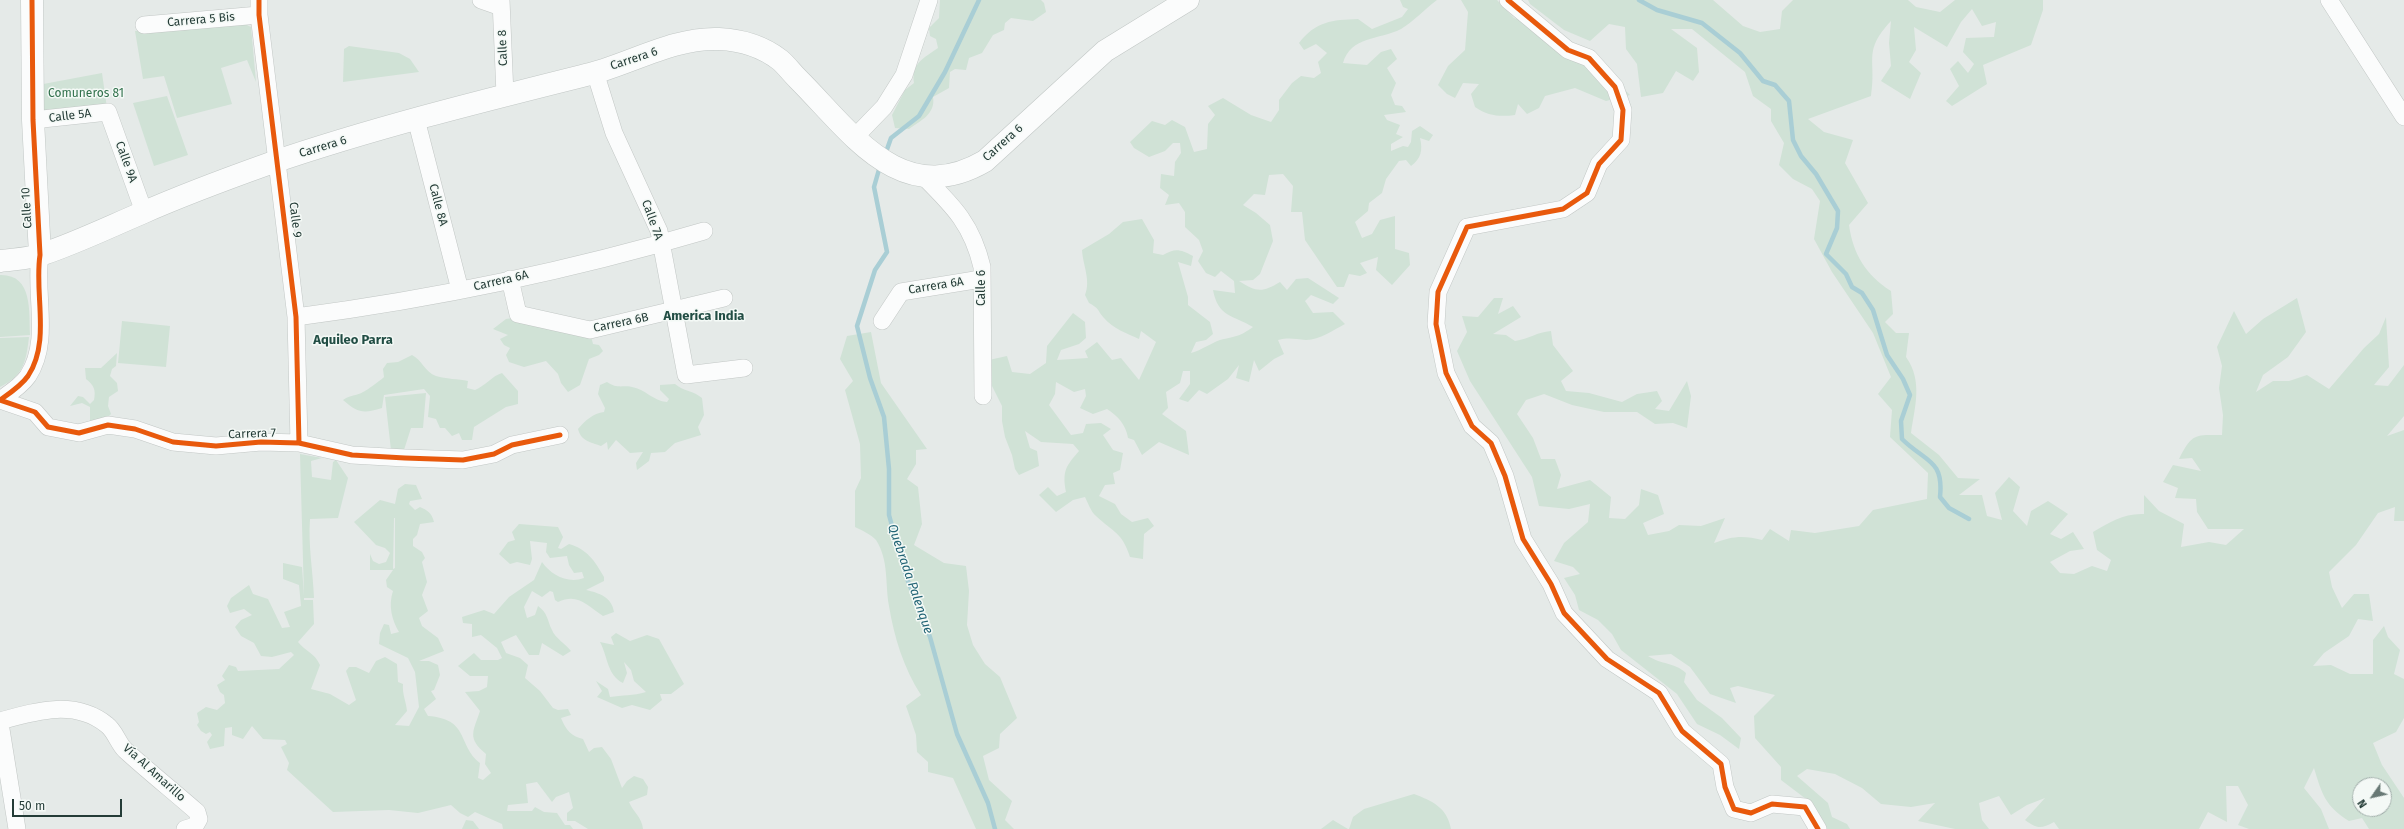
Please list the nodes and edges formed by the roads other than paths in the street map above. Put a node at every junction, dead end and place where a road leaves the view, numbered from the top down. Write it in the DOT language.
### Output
graph roads {
  1 [pos="32,0"];
  2 [pos="481,0"];
  3 [pos="929,0"];
  4 [pos="1188,0"];
  5 [pos="1508,0"];
  6 [pos="2329,0"];
  7 [pos="501,3"];
  8 [pos="259,8"];
  9 [pos="144,26"];
  10 [pos="595,72"];
  11 [pos="505,96"];
  12 [pos="108,112"];
  13 [pos="2404,117"];
  14 [pos="416,119"];
  15 [pos="32,120"];
  16 [pos="860,143"];
  17 [pos="277,161"];
  18 [pos="923,176"];
  19 [pos="144,212"];
  20 [pos="704,231"];
  21 [pos="661,244"];
  22 [pos="40,255"];
  23 [pos="0,261"];
  24 [pos="510,279"];
  25 [pos="981,279"];
  26 [pos="460,290"];
  27 [pos="724,298"];
  28 [pos="673,311"];
  29 [pos="296,317"];
  30 [pos="882,321"];
  31 [pos="744,368"];
  32 [pos="983,396"];
  33 [pos="0,400"];
  34 [pos="560,434"];
  35 [pos="299,443"];
  36 [pos="0,722"];
  37 [pos="18,829"];
  38 [pos="185,829"];
  39 [pos="1818,829"];
  1 -- 15 [label="main road, Calle 10"];
  2 -- 7 [label="street"];
  3 -- 16 [label="street"];
  4 -- 18 [label="main road, Carrera 6"];
  5 -- 39 [label="street"];
  6 -- 13 [label="street"];
  7 -- 11 [label="street, Calle 8"];
  8 -- 9 [label="street, Carrera 5 Bis"];
  8 -- 17 [label="street, Calle 9"];
  10 -- 11 [label="main road, Carrera 6"];
  10 -- 16 [label="main road, Carrera 6"];
  10 -- 21 [label="street, Calle 7A"];
  11 -- 14 [label="main road, Carrera 6"];
  12 -- 15 [label="street, Calle 5A"];
  12 -- 19 [label="street, Calle 9A"];
  14 -- 17 [label="main road, Carrera 6"];
  14 -- 26 [label="street, Calle 8A"];
  15 -- 22 [label="main road, Calle 10"];
  16 -- 18 [label="main road, Carrera 6"];
  17 -- 19 [label="main road, Carrera 6"];
  17 -- 29 [label="street, Calle 9"];
  18 -- 25 [label="street, Calle 6"];
  19 -- 22 [label="main road, Carrera 6"];
  20 -- 21 [label="street, Carrera 6A"];
  21 -- 24 [label="street, Carrera 6A"];
  21 -- 28 [label="street, Calle 7A"];
  22 -- 23 [label="main road, Carrera 6"];
  22 -- 33 [label="street, Calle 10"];
  24 -- 26 [label="street, Carrera 6A"];
  24 -- 28 [label="street, Carrera 6B"];
  25 -- 30 [label="street, Carrera 6A"];
  25 -- 32 [label="street, Calle 6"];
  26 -- 29 [label="street, Carrera 6A"];
  27 -- 28 [label="street, Carrera 6B"];
  28 -- 31 [label="street, Calle 7A"];
  29 -- 35 [label="street, Calle 9"];
  33 -- 35 [label="street, Carrera 7"];
  34 -- 35 [label="street, Carrera 7"];
  36 -- 37 [label="street"];
  36 -- 38 [label="street, Vía Al Amarillo"];
}
